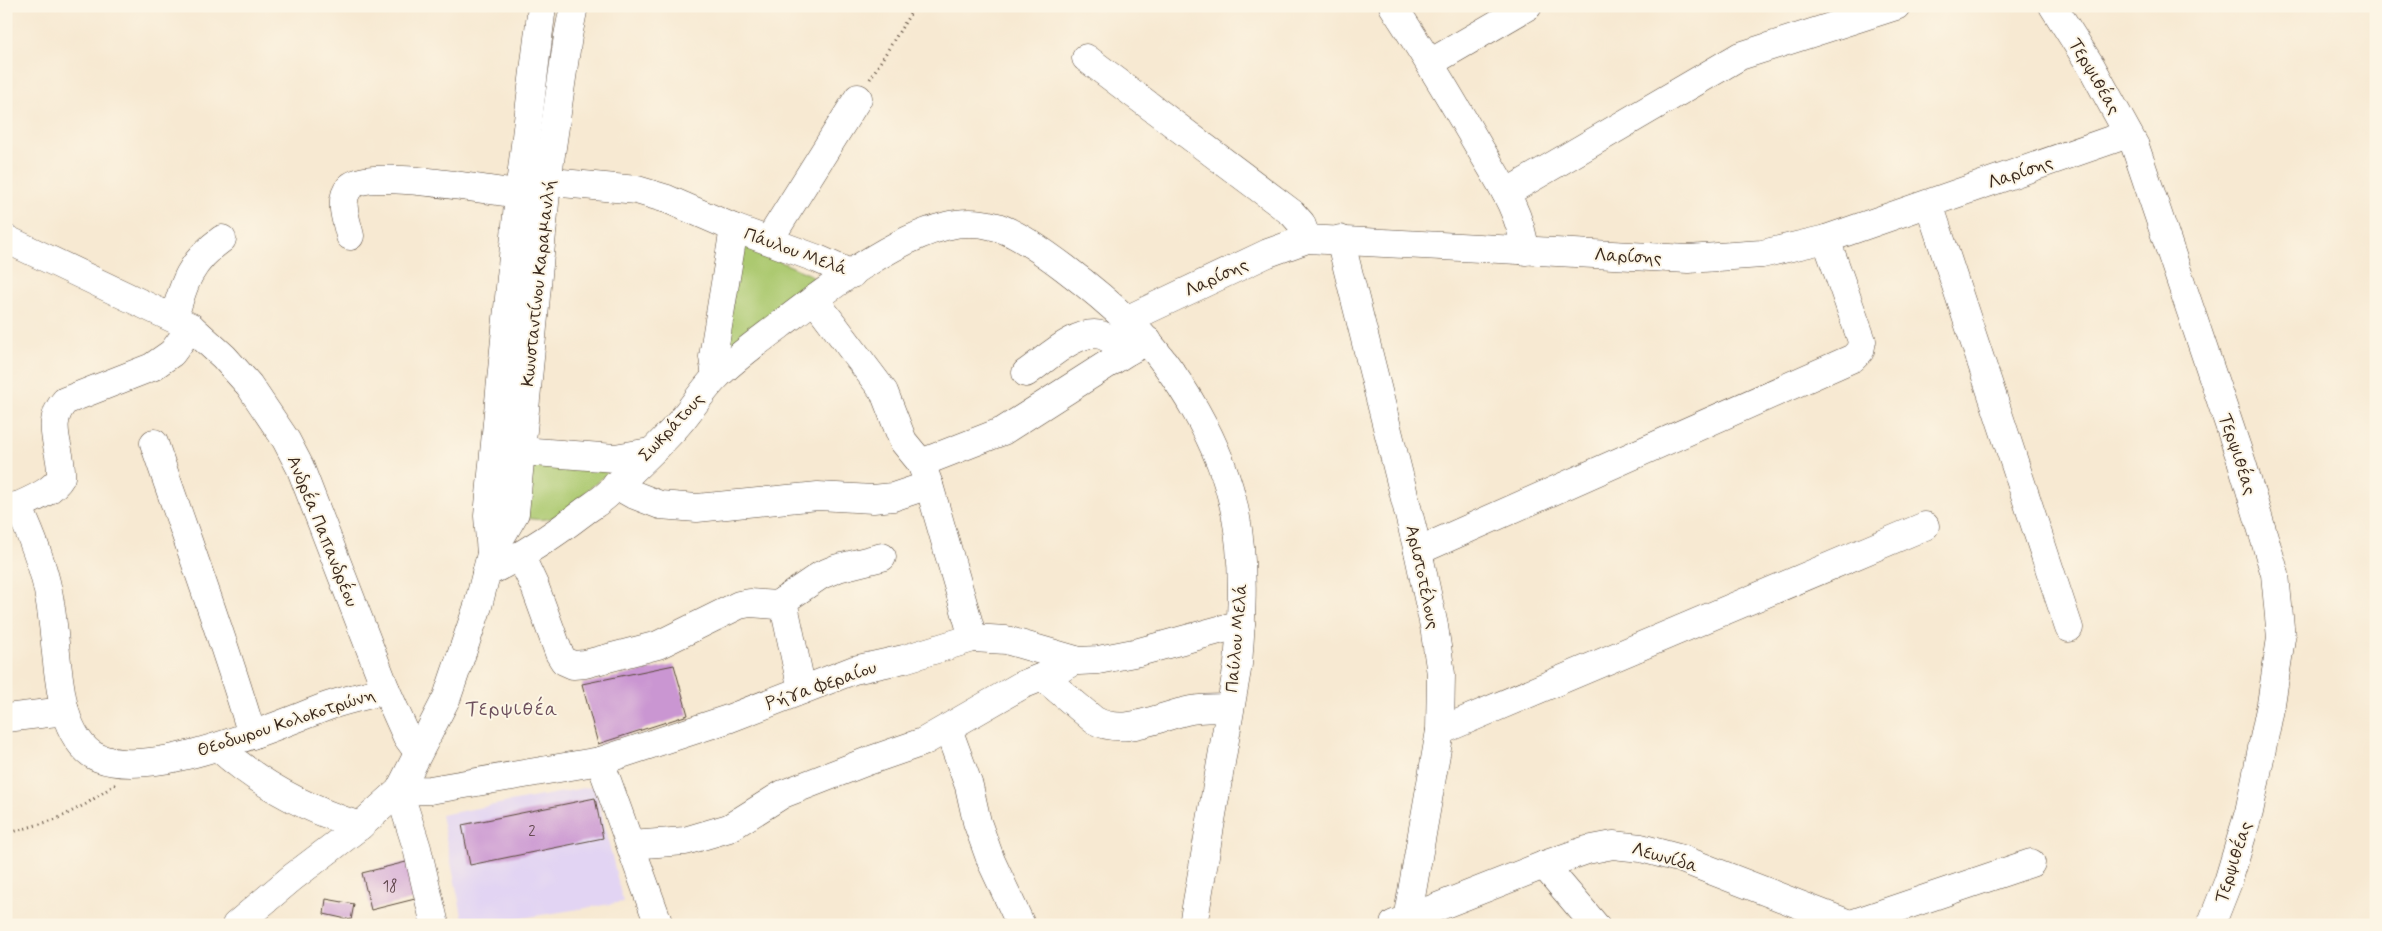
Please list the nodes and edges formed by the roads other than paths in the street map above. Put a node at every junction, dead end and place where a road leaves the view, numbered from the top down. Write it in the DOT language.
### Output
graph roads {
  1 [pos="542,6"];
  2 [pos="574,6"];
  3 [pos="1393,6"];
  4 [pos="1528,6"];
  5 [pos="1896,6"];
  6 [pos="2053,6"];
  7 [pos="1086,58"];
  8 [pos="1430,63"];
  9 [pos="858,98"];
  10 [pos="2128,134"];
  11 [pos="529,185"];
  12 [pos="1506,192"];
  13 [pos="1928,204"];
  14 [pos="734,228"];
  15 [pos="350,236"];
  16 [pos="6,239"];
  17 [pos="222,239"];
  18 [pos="1307,239"];
  19 [pos="1340,239"];
  20 [pos="1826,239"];
  21 [pos="769,240"];
  22 [pos="1525,251"];
  23 [pos="852,274"];
  24 [pos="814,299"];
  25 [pos="1126,320"];
  26 [pos="183,323"];
  27 [pos="1138,346"];
  28 [pos="1026,373"];
  29 [pos="716,377"];
  30 [pos="154,443"];
  31 [pos="521,451"];
  32 [pos="650,452"];
  33 [pos="925,474"];
  34 [pos="616,485"];
  35 [pos="12,506"];
  36 [pos="1925,526"];
  37 [pos="1418,551"];
  38 [pos="521,557"];
  39 [pos="882,557"];
  40 [pos="489,564"];
  41 [pos="783,601"];
  42 [pos="1242,624"];
  43 [pos="2069,628"];
  44 [pos="973,638"];
  45 [pos="1074,660"];
  46 [pos="1043,677"];
  47 [pos="386,690"];
  48 [pos="802,690"];
  49 [pos="1229,708"];
  50 [pos="65,711"];
  51 [pos="6,718"];
  52 [pos="948,729"];
  53 [pos="1440,731"];
  54 [pos="252,735"];
  55 [pos="218,747"];
  56 [pos="418,752"];
  57 [pos="600,761"];
  58 [pos="400,791"];
  59 [pos="360,826"];
  60 [pos="631,845"];
  61 [pos="2031,864"];
  62 [pos="1544,865"];
  63 [pos="242,922"];
  64 [pos="1400,922"];
  65 [pos="1851,924"];
  66 [pos="435,925"];
  67 [pos="659,925"];
  68 [pos="1021,925"];
  69 [pos="1193,925"];
  70 [pos="1596,925"];
  71 [pos="2211,925"];
  1 -- 11 [label="street, Κωνσταντίνου Καραμανλή"];
  2 -- 11 [label="street, Κωνσταντίνου Καραμανλή"];
  3 -- 8 [label="street"];
  4 -- 8 [label="street"];
  5 -- 12 [label="street"];
  6 -- 10 [label="street, Τερψιθέας"];
  7 -- 18 [label="street"];
  8 -- 12 [label="street"];
  9 -- 21 [label="street"];
  10 -- 13 [label="street, Λαρίσης"];
  10 -- 71 [label="street, Τερψιθέας"];
  11 -- 14 [label="street, Πάυλου Μελά"];
  11 -- 15 [label="street, Πάυλου Μελά"];
  11 -- 31 [label="street, Κωνσταντίνου Καραμανλή"];
  11 -- 40 [label="street, Κωνσταντίνου Καραμανλή"];
  12 -- 22 [label="street"];
  13 -- 20 [label="street, Λαρίσης"];
  13 -- 43 [label="street"];
  14 -- 21 [label="street, Πάυλου Μελά"];
  14 -- 29 [label="street"];
  16 -- 26 [label="street, Ανδρέα Παπανδρέου"];
  17 -- 26 [label="street"];
  18 -- 19 [label="street, Λαρίσης"];
  18 -- 25 [label="street, Λαρίσης"];
  19 -- 22 [label="street, Λαρίσης"];
  19 -- 37 [label="street, Αριστοτέλους"];
  20 -- 22 [label="street, Λαρίσης"];
  20 -- 37 [label="street"];
  21 -- 23 [label="street, Πάυλου Μελά"];
  23 -- 24 [label="street, Σωκράτους"];
  23 -- 25 [label="street, Πάυλου Μελά"];
  24 -- 29 [label="street, Σωκράτους"];
  24 -- 33 [label="street"];
  25 -- 27 [label="street, Παύλου Μελά"];
  26 -- 35 [label="street, Θεοδωρου Κολοκοτρώνη"];
  26 -- 47 [label="street, Ανδρέα Παπανδρέου"];
  27 -- 28 [label="street"];
  27 -- 33 [label="street"];
  27 -- 42 [label="street, Παύλου Μελά"];
  29 -- 32 [label="street, Σωκράτους"];
  30 -- 54 [label="street"];
  31 -- 32 [label="street"];
  31 -- 40 [label="street, Κωνσταντίνου Καραμανλή"];
  32 -- 34 [label="street, Σωκράτους"];
  33 -- 34 [label="street"];
  33 -- 44 [label="street"];
  34 -- 38 [label="street, Σωκράτους"];
  35 -- 50 [label="street, Θεοδωρου Κολοκοτρώνη"];
  36 -- 53 [label="street"];
  37 -- 53 [label="street, Αριστοτέλους"];
  38 -- 40 [label="street, Σωκράτους"];
  38 -- 41 [label="street"];
  39 -- 41 [label="street"];
  40 -- 56 [label="street, Κωνσταντίνου Καραμανλή"];
  41 -- 48 [label="street"];
  42 -- 45 [label="street, Ρήγα Φεραίου"];
  42 -- 49 [label="street, Παύλου Μελά"];
  44 -- 45 [label="street, Ρήγα Φεραίου"];
  44 -- 48 [label="street, Ρήγα Φεραίου"];
  45 -- 46 [label="street"];
  46 -- 49 [label="street"];
  46 -- 52 [label="street"];
  47 -- 54 [label="street, Θεοδωρου Κολοκοτρώνη"];
  47 -- 56 [label="street, Ανδρέα Παπανδρέου"];
  48 -- 57 [label="street, Ρήγα Φεραίου"];
  49 -- 69 [label="street, Παύλου Μελά"];
  50 -- 51 [label="street"];
  50 -- 55 [label="street, Θεοδωρου Κολοκοτρώνη"];
  52 -- 60 [label="street"];
  52 -- 68 [label="street"];
  53 -- 64 [label="street, Αριστοτέλους"];
  54 -- 55 [label="street, Θεοδωρου Κολοκοτρώνη"];
  55 -- 59 [label="street"];
  56 -- 58 [label="street, Κωνσταντίνου Καραμανλή"];
  57 -- 58 [label="street, Ρήγα Φεραίου"];
  57 -- 60 [label="street"];
  58 -- 59 [label="street, Κωνσταντίνου Καραμανλή"];
  58 -- 66 [label="street"];
  59 -- 63 [label="street, Κωνσταντίνου Καραμανλή"];
  60 -- 67 [label="street"];
  61 -- 65 [label="street"];
  62 -- 64 [label="street, Λεωνίδα"];
  62 -- 65 [label="street, Λεωνίδα"];
  62 -- 70 [label="street"];
}
